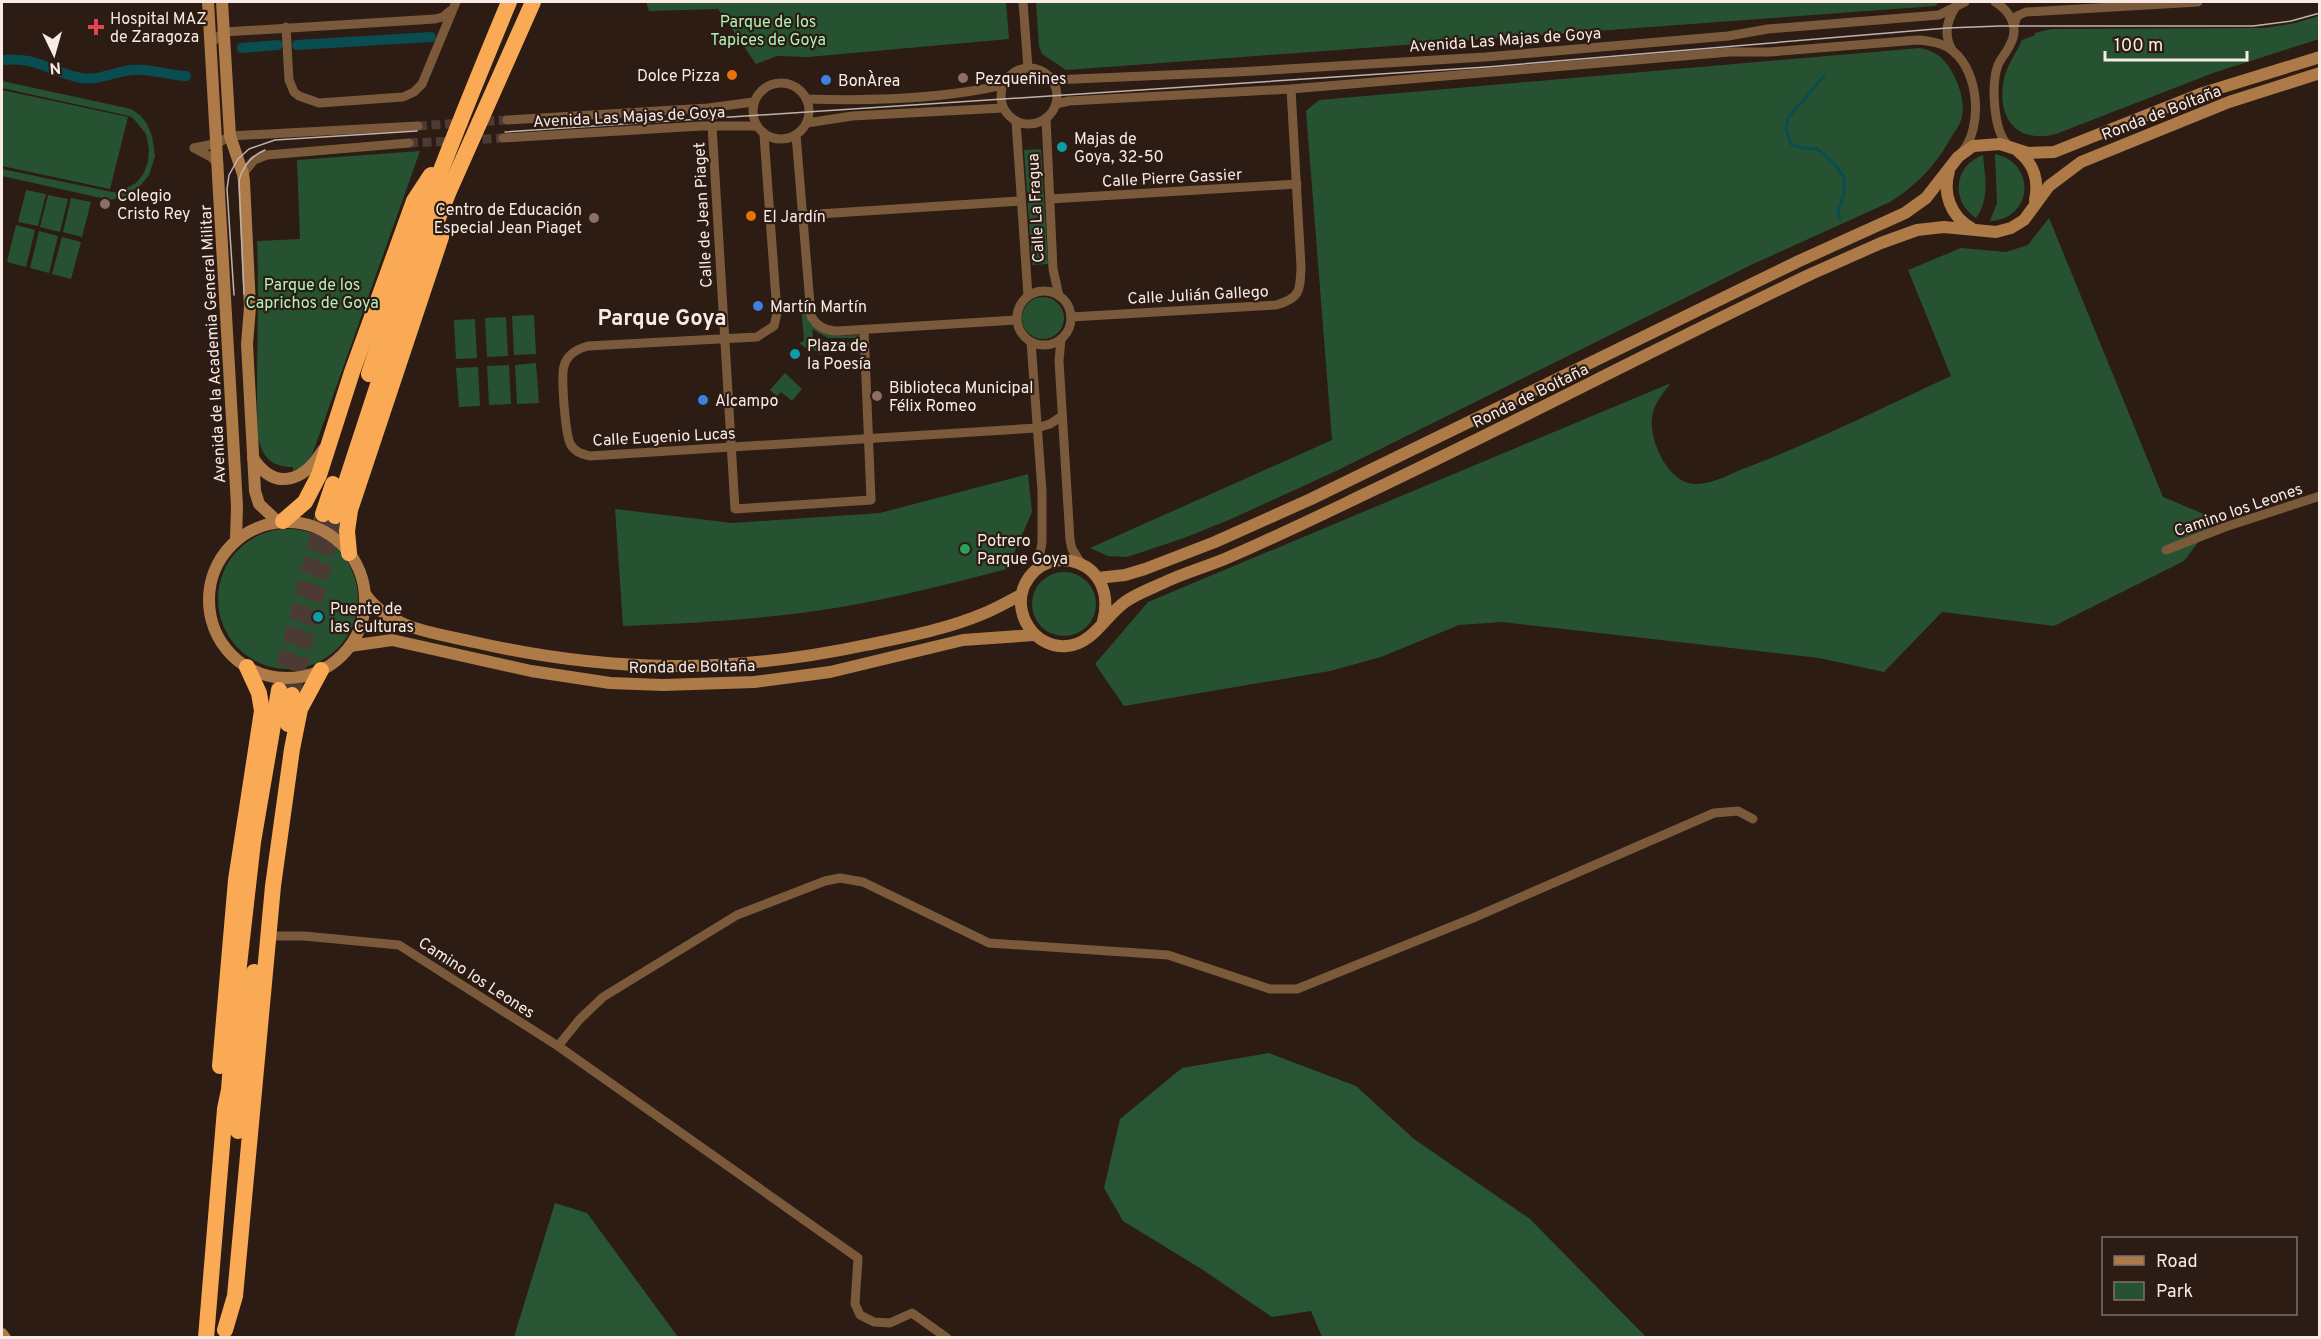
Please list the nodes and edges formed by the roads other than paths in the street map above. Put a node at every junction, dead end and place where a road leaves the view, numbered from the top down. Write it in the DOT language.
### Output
graph roads {
  1 [pos="208,2"];
  2 [pos="222,2"];
  3 [pos="509,2"];
  4 [pos="533,2"];
  5 [pos="1023,2"];
  6 [pos="1995,2"];
  7 [pos="2198,2"];
  8 [pos="455,4"];
  9 [pos="1961,4"];
  10 [pos="2014,26"];
  11 [pos="286,27"];
  12 [pos="224,32"];
  13 [pos="210,44"];
  14 [pos="1952,50"];
  15 [pos="2319,57"];
  16 [pos="1028,68"];
  17 [pos="2319,73"];
  18 [pos="500,78"];
  19 [pos="1052,80"];
  20 [pos="1003,85"];
  21 [pos="1291,89"];
  22 [pos="806,99"];
  23 [pos="753,102"];
  24 [pos="1056,104"];
  25 [pos="1003,108"];
  26 [pos="1046,118"];
  27 [pos="507,120"];
  28 [pos="1016,121"];
  29 [pos="807,123"];
  30 [pos="418,126"];
  31 [pos="712,126"];
  32 [pos="757,126"];
  33 [pos="764,135"];
  34 [pos="796,135"];
  35 [pos="230,136"];
  36 [pos="503,138"];
  37 [pos="218,143"];
  38 [pos="410,143"];
  39 [pos="2012,147"];
  40 [pos="448,149"];
  41 [pos="1962,152"];
  42 [pos="219,165"];
  43 [pos="1950,168"];
  44 [pos="243,174"];
  45 [pos="1297,184"];
  46 [pos="1050,199"];
  47 [pos="1020,201"];
  48 [pos="2032,209"];
  49 [pos="803,215"];
  50 [pos="1980,232"];
  51 [pos="1028,296"];
  52 [pos="1059,296"];
  53 [pos="1071,317"];
  54 [pos="1016,320"];
  55 [pos="864,330"];
  56 [pos="724,339"];
  57 [pos="1061,339"];
  58 [pos="1031,342"];
  59 [pos="1062,416"];
  60 [pos="1037,428"];
  61 [pos="333,433"];
  62 [pos="868,439"];
  63 [pos="731,447"];
  64 [pos="253,458"];
  65 [pos="2319,496"];
  66 [pos="280,521"];
  67 [pos="236,540"];
  68 [pos="2166,550"];
  69 [pos="349,554"];
  70 [pos="1082,565"];
  71 [pos="1037,569"];
  72 [pos="1098,578"];
  73 [pos="365,594"];
  74 [pos="1022,595"];
  75 [pos="1103,621"];
  76 [pos="1034,635"];
  77 [pos="350,646"];
  78 [pos="247,667"];
  79 [pos="321,670"];
  80 [pos="1753,819"];
  81 [pos="268,936"];
  82 [pos="558,1046"];
  83 [pos="225,1109"];
  84 [pos="2,1334"];
  85 [pos="224,1334"];
  86 [pos="5,1338"];
  87 [pos="206,1338"];
  88 [pos="947,1338"];
  1 -- 13 [label="main road, Avenida de la Academia General Militar"];
  2 -- 12 [label="main road"];
  3 -- 40 [label="highway"];
  4 -- 18 [label="highway"];
  5 -- 16 [label="street"];
  6 -- 10 [label="street"];
  7 -- 10 [label="street"];
  8 -- 11 [label="street"];
  8 -- 11 [label="street"];
  9 -- 14 [label="street, Avenida Las Majas de Goya"];
  9 -- 19 [label="street, Avenida Las Majas de Goya"];
  10 -- 39 [label="street"];
  11 -- 12 [label="street"];
  12 -- 13 [label="street"];
  12 -- 35 [label="main road"];
  13 -- 37 [label="main road, Avenida de la Academia General Militar"];
  14 -- 21 [label="street, Avenida Las Majas de Goya"];
  14 -- 41 [label="street, Avenida Las Majas de Goya"];
  15 -- 39 [label="main road, Ronda de Boltaña"];
  16 -- 19 [label="street"];
  16 -- 20 [label="street"];
  17 -- 48 [label="main road, Ronda de Boltaña"];
  18 -- 40 [label="highway"];
  18 -- 69 [label="highway"];
  19 -- 24 [label="street"];
  20 -- 22 [label="street"];
  20 -- 25 [label="street"];
  21 -- 24 [label="street, Avenida Las Majas de Goya"];
  21 -- 45 [label="street, Calle Julián Gallego"];
  22 -- 23 [label="street"];
  22 -- 29 [label="street"];
  23 -- 27 [label="street, Avenida Las Majas de Goya"];
  23 -- 32 [label="street"];
  24 -- 26 [label="street"];
  25 -- 28 [label="street"];
  25 -- 29 [label="street"];
  26 -- 28 [label="street"];
  26 -- 46 [label="street, Calle La Fragua"];
  28 -- 47 [label="street, Calle La Fragua"];
  29 -- 34 [label="street"];
  30 -- 35 [label="street"];
  31 -- 32 [label="street, Avenida Las Majas de Goya"];
  31 -- 36 [label="street, Avenida Las Majas de Goya"];
  31 -- 56 [label="street, Calle de Jean Piaget"];
  32 -- 33 [label="street"];
  33 -- 34 [label="street"];
  33 -- 56 [label="street, Calle Eugenio Lucas"];
  34 -- 49 [label="street"];
  35 -- 37 [label="street"];
  35 -- 44 [label="main road"];
  37 -- 42 [label="main road, Avenida de la Academia General Militar"];
  37 -- 42 [label="street"];
  38 -- 44 [label="street"];
  39 -- 41 [label="main road, Ronda de Boltaña"];
  39 -- 48 [label="main road"];
  40 -- 61 [label="highway"];
  41 -- 43 [label="main road, Ronda de Boltaña"];
  42 -- 67 [label="main road, Avenida de la Academia General Militar"];
  43 -- 50 [label="main road"];
  43 -- 72 [label="main road, Ronda de Boltaña"];
  44 -- 64 [label="main road"];
  45 -- 46 [label="street, Calle Pierre Gassier"];
  45 -- 53 [label="street, Calle Julián Gallego"];
  46 -- 52 [label="street, Calle La Fragua"];
  47 -- 49 [label="street"];
  47 -- 51 [label="street, Calle La Fragua"];
  48 -- 50 [label="main road, Ronda de Boltaña"];
  49 -- 55 [label="street"];
  50 -- 75 [label="main road, Ronda de Boltaña"];
  51 -- 52 [label="street"];
  51 -- 54 [label="street"];
  52 -- 53 [label="street"];
  53 -- 57 [label="street"];
  54 -- 55 [label="street"];
  54 -- 58 [label="street"];
  55 -- 62 [label="street"];
  56 -- 63 [label="street, Calle de Jean Piaget"];
  56 -- 63 [label="street, Calle Eugenio Lucas"];
  57 -- 58 [label="street"];
  57 -- 59 [label="street"];
  58 -- 60 [label="street"];
  59 -- 60 [label="street, Calle Eugenio Lucas"];
  59 -- 70 [label="street"];
  60 -- 62 [label="street, Calle Eugenio Lucas"];
  60 -- 71 [label="street"];
  61 -- 64 [label="main road"];
  61 -- 66 [label="highway"];
  62 -- 63 [label="street, Calle Eugenio Lucas"];
  62 -- 63 [label="street, Calle de Jean Piaget"];
  64 -- 66 [label="main road"];
  65 -- 68 [label="street, Camino los Leones"];
  66 -- 67 [label="main road"];
  66 -- 69 [label="main road"];
  67 -- 78 [label="main road"];
  69 -- 73 [label="main road"];
  70 -- 71 [label="main road"];
  70 -- 72 [label="main road"];
  71 -- 74 [label="main road"];
  72 -- 75 [label="main road"];
  73 -- 74 [label="main road, Ronda de Boltaña"];
  73 -- 77 [label="main road"];
  74 -- 76 [label="main road"];
  75 -- 76 [label="main road, Ronda de Boltaña"];
  76 -- 77 [label="main road, Ronda de Boltaña"];
  77 -- 79 [label="main road"];
  78 -- 79 [label="main road"];
  78 -- 83 [label="highway"];
  79 -- 81 [label="highway"];
  80 -- 82 [label="street"];
  81 -- 82 [label="street, Camino los Leones"];
  81 -- 85 [label="highway"];
  82 -- 88 [label="street, Camino los Leones"];
  83 -- 85 [label="highway"];
  83 -- 87 [label="highway"];
  84 -- 86 [label="main road"];
}
